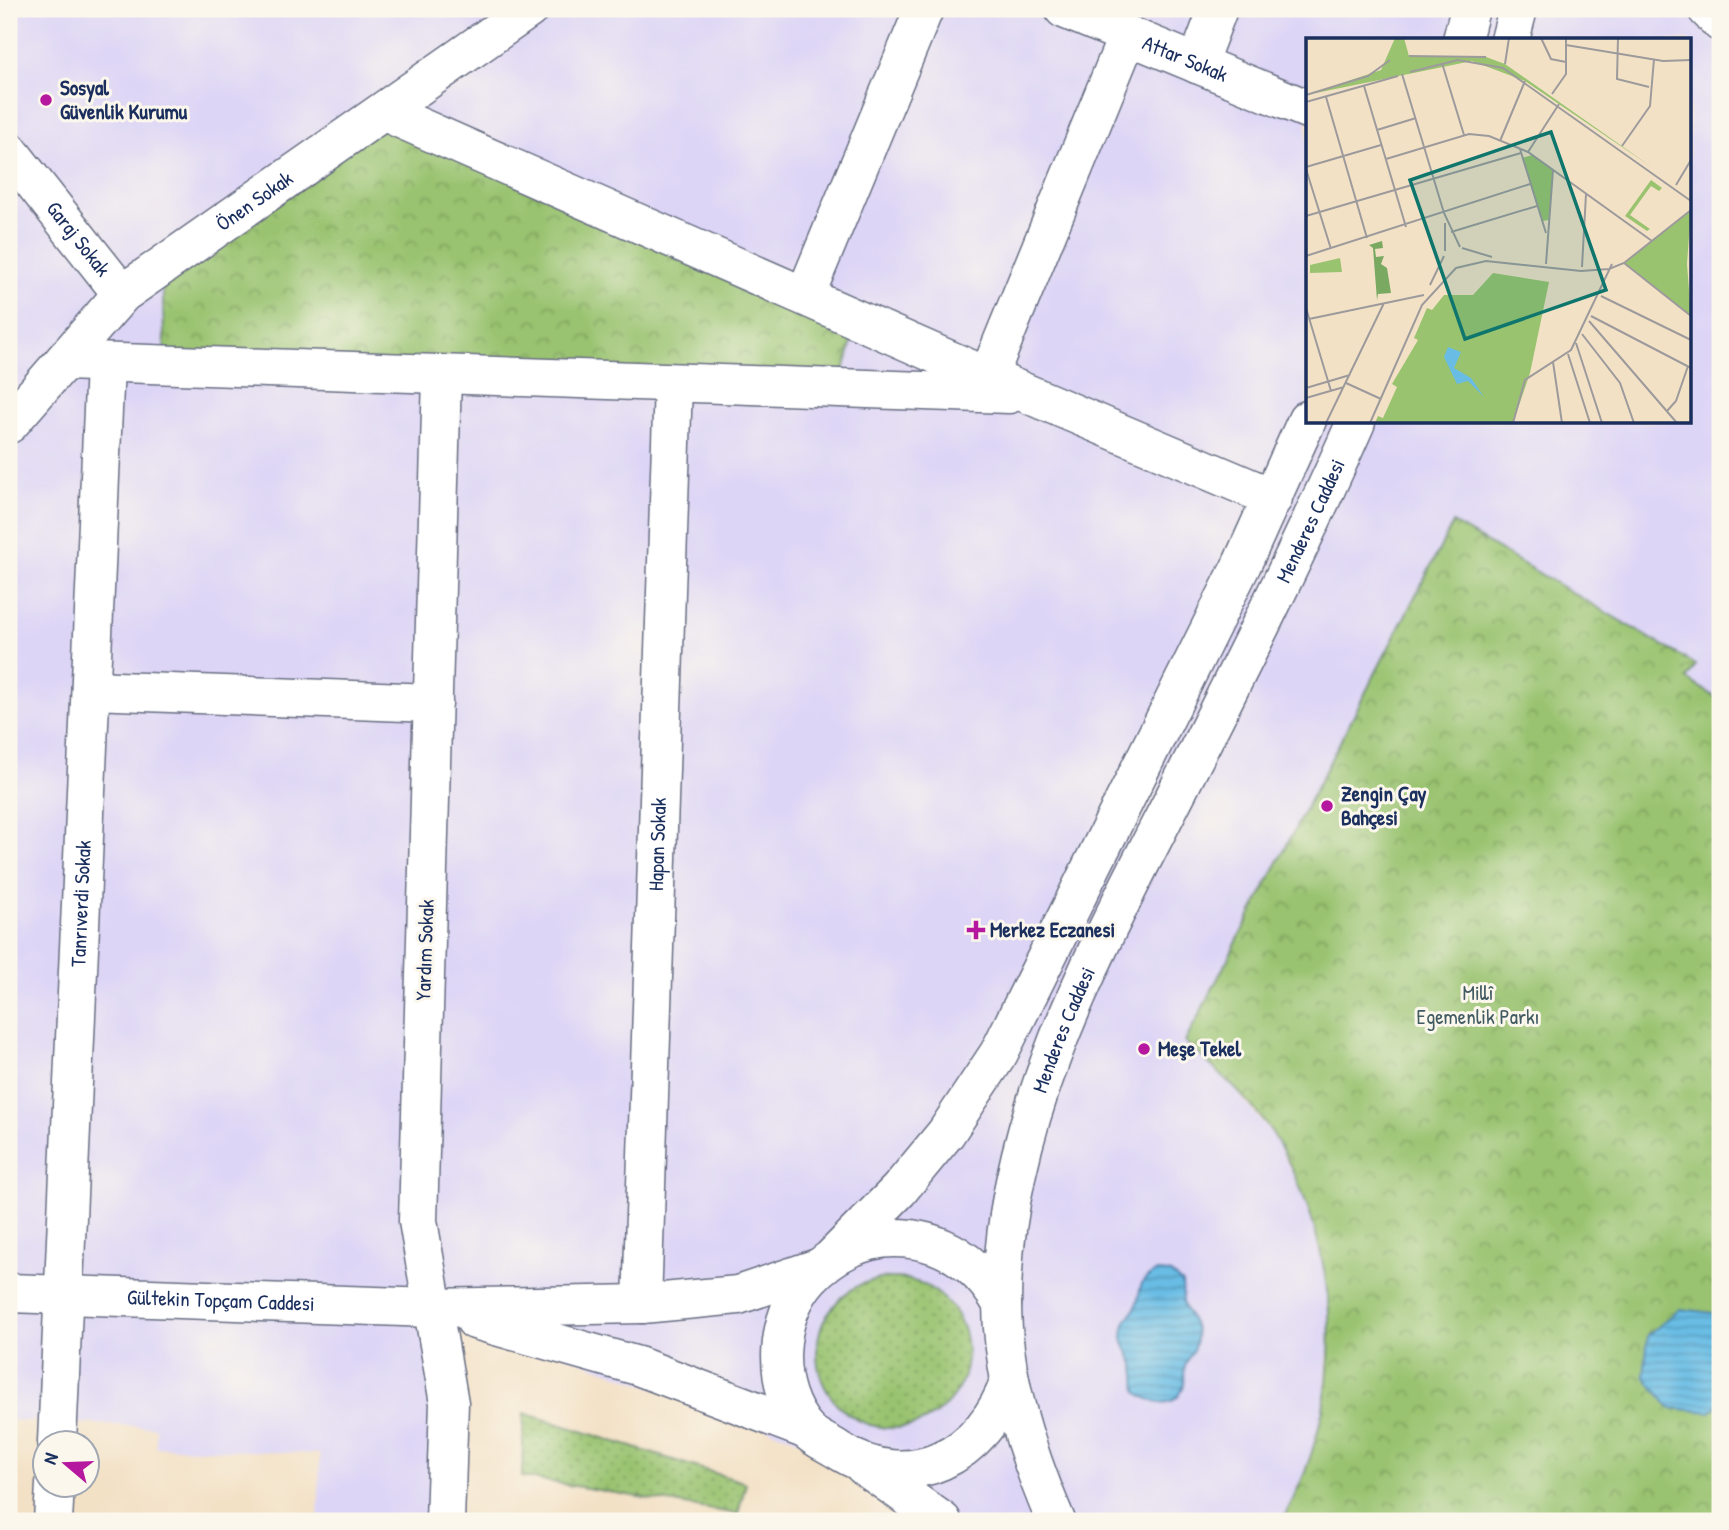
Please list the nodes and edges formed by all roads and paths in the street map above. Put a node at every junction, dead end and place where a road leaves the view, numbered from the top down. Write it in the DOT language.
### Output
graph roads {
  1 [pos="529,9"];
  2 [pos="925,9"];
  3 [pos="1065,9"];
  4 [pos="1218,9"];
  5 [pos="1470,9"];
  6 [pos="1518,9"];
  7 [pos="1707,9"];
  8 [pos="1720,22"];
  9 [pos="1128,35"];
  10 [pos="1463,38"];
  11 [pos="1511,38"];
  12 [pos="1197,64"];
  13 [pos="1306,109"];
  14 [pos="385,112"];
  15 [pos="9,151"];
  16 [pos="122,294"];
  17 [pos="805,296"];
  18 [pos="64,361"];
  19 [pos="105,365"];
  20 [pos="442,376"];
  21 [pos="988,377"];
  22 [pos="673,384"];
  23 [pos="1031,395"];
  24 [pos="1306,422"];
  25 [pos="9,424"];
  26 [pos="1355,424"];
  27 [pos="1273,498"];
  28 [pos="91,690"];
  29 [pos="433,703"];
  30 [pos="826,1262"];
  31 [pos="9,1293"];
  32 [pos="63,1295"];
  33 [pos="642,1304"];
  34 [pos="1002,1304"];
  35 [pos="432,1308"];
  36 [pos="1010,1380"];
  37 [pos="58,1428"];
  38 [pos="807,1430"];
  39 [pos="856,1461"];
  40 [pos="54,1498"];
  41 [pos="53,1521"];
  42 [pos="445,1521"];
  43 [pos="942,1521"];
  44 [pos="1056,1521"];
  1 -- 14 [label="street, Önen Sokak"];
  2 -- 17 [label="street"];
  3 -- 9 [label="street, Attar Sokak"];
  4 -- 12 [label="street"];
  5 -- 10 [label="street"];
  6 -- 11 [label="street"];
  7 -- 8 [label="street"];
  9 -- 12 [label="street, Attar Sokak"];
  9 -- 21 [label="street"];
  12 -- 13 [label="street, Attar Sokak"];
  14 -- 16 [label="street, Önen Sokak"];
  14 -- 17 [label="street"];
  15 -- 16 [label="street, Garaj Sokak"];
  16 -- 18 [label="street, Önen Sokak"];
  17 -- 21 [label="street"];
  18 -- 19 [label="street"];
  18 -- 25 [label="street, Önen Sokak"];
  19 -- 20 [label="street"];
  19 -- 28 [label="street, Tanrıverdi Sokak"];
  20 -- 22 [label="street"];
  20 -- 29 [label="street, Yardım Sokak"];
  21 -- 23 [label="street"];
  22 -- 23 [label="street"];
  22 -- 33 [label="street, Hapan Sokak"];
  23 -- 27 [label="street"];
  24 -- 27 [label="street, Menderes Caddesi"];
  26 -- 34 [label="street, Menderes Caddesi"];
  27 -- 30 [label="street, Menderes Caddesi"];
  28 -- 29 [label="street"];
  28 -- 32 [label="street, Tanrıverdi Sokak"];
  29 -- 35 [label="street, Yardım Sokak"];
  30 -- 33 [label="street"];
  30 -- 34 [label="street"];
  30 -- 38 [label="street"];
  31 -- 32 [label="street, Gültekin Topçam Caddesi"];
  32 -- 35 [label="street, Gültekin Topçam Caddesi"];
  32 -- 37 [label="street, Tanrıverdi Sokak"];
  33 -- 35 [label="street"];
  34 -- 36 [label="street, Menderes Caddesi"];
  35 -- 38 [label="street"];
  35 -- 42 [label="street, Yardım Sokak"];
  36 -- 39 [label="street"];
  36 -- 44 [label="street, Menderes Caddesi"];
  38 -- 39 [label="street"];
  39 -- 43 [label="street"];
  40 -- 41 [label="street"];
}
